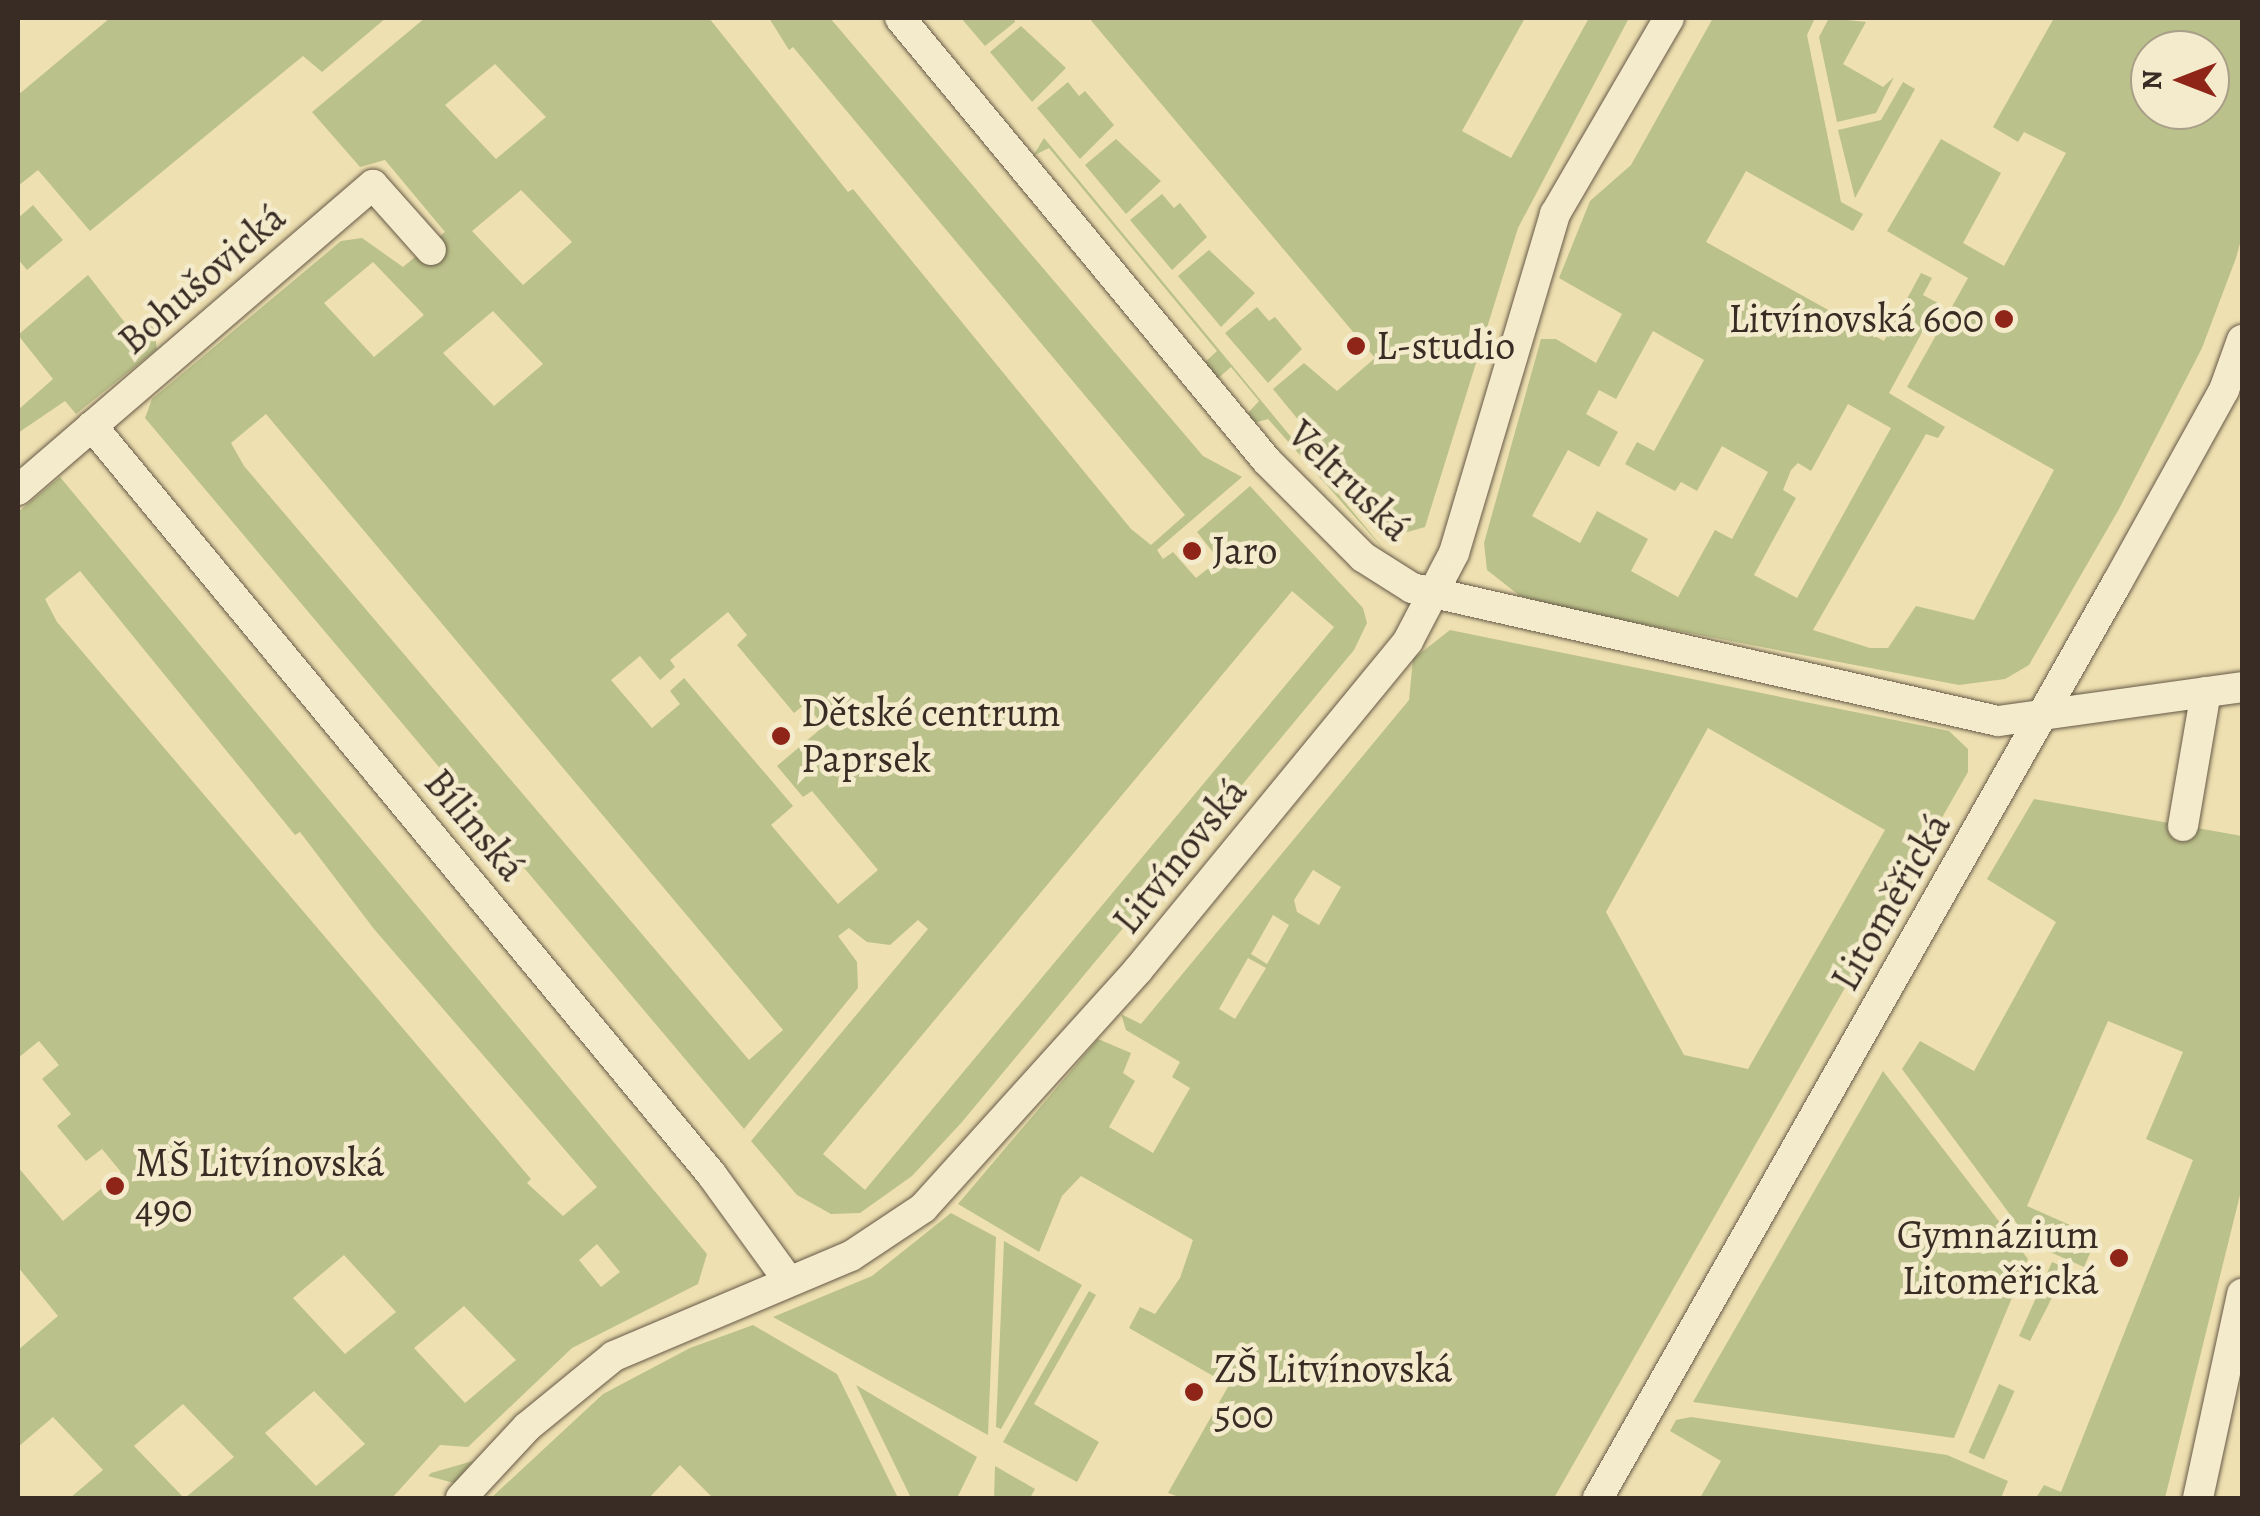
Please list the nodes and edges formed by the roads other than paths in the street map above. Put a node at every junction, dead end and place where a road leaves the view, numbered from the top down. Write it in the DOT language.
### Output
graph roads {
  1 [pos="900,18"];
  2 [pos="1669,18"];
  3 [pos="430,250"];
  4 [pos="2242,340"];
  5 [pos="92,426"];
  6 [pos="18,490"];
  7 [pos="1437,594"];
  8 [pos="2242,688"];
  9 [pos="2206,692"];
  10 [pos="2045,712"];
  11 [pos="2182,826"];
  12 [pos="788,1280"];
  13 [pos="2242,1294"];
  14 [pos="460,1498"];
  15 [pos="1598,1498"];
  16 [pos="2198,1498"];
  1 -- 7 [label="street, Veltruská"];
  2 -- 7 [label="street, Litvínovská"];
  3 -- 5 [label="street, Bohušovická"];
  4 -- 10 [label="street, Litoměřická"];
  5 -- 6 [label="street, Bohušovická"];
  5 -- 12 [label="street, Bílinská"];
  7 -- 10 [label="street, Veltruská"];
  7 -- 12 [label="street, Litvínovská"];
  8 -- 9 [label="street, Veltruská"];
  9 -- 10 [label="street, Veltruská"];
  9 -- 11 [label="street"];
  10 -- 15 [label="street, Litoměřická"];
  12 -- 14 [label="street, Litvínovská"];
  13 -- 16 [label="street"];
}
